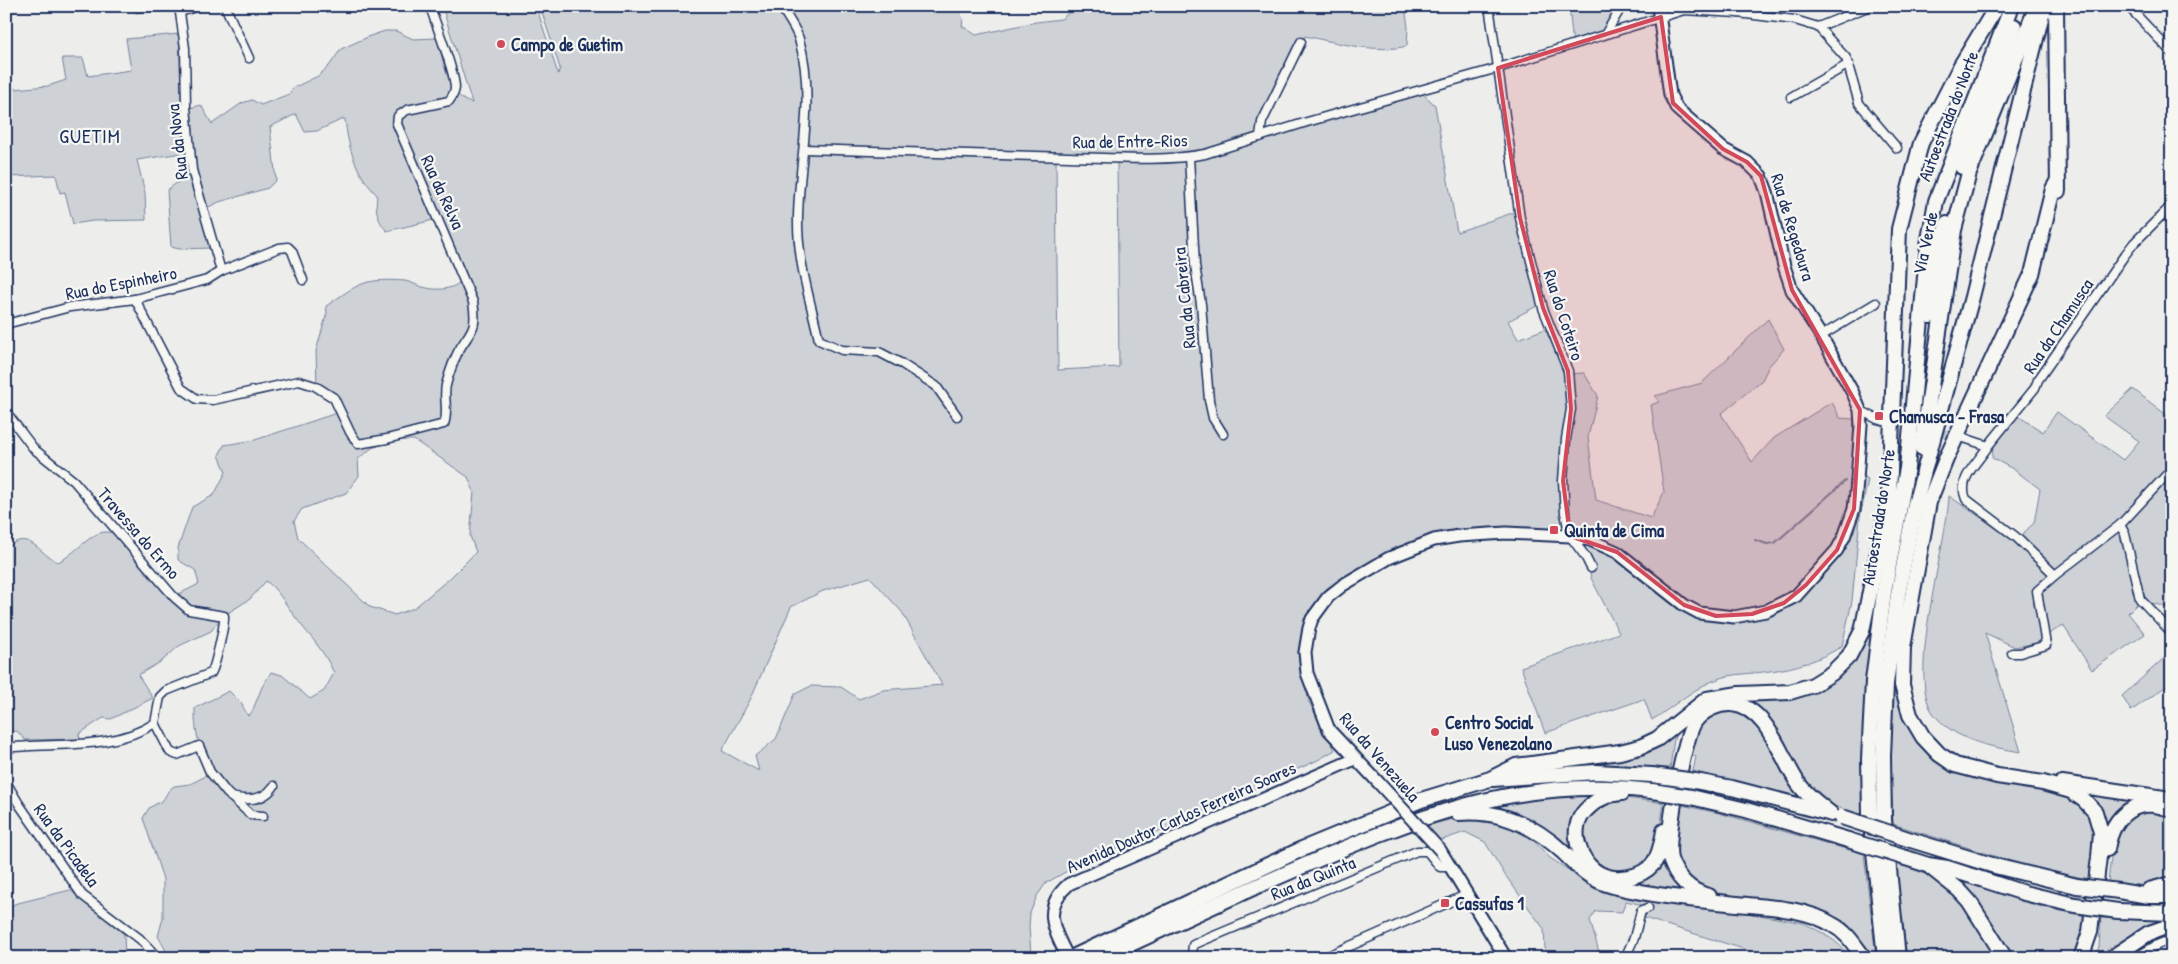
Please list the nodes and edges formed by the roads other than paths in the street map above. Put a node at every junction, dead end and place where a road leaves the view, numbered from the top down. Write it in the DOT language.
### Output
graph roads {
  1 [pos="198,6"];
  2 [pos="225,6"];
  3 [pos="430,6"];
  4 [pos="780,6"];
  5 [pos="1489,6"];
  6 [pos="1622,6"];
  7 [pos="1749,6"];
  8 [pos="1870,6"];
  9 [pos="1998,6"];
  10 [pos="2012,6"];
  11 [pos="2022,6"];
  12 [pos="2037,6"];
  13 [pos="2044,6"];
  14 [pos="2056,6"];
  15 [pos="2128,6"];
  16 [pos="179,9"];
  17 [pos="1659,12"];
  18 [pos="1738,14"];
  19 [pos="1818,27"];
  20 [pos="1606,33"];
  21 [pos="1301,42"];
  22 [pos="2172,53"];
  23 [pos="249,58"];
  24 [pos="1849,64"];
  25 [pos="1498,68"];
  26 [pos="1792,97"];
  27 [pos="1260,137"];
  28 [pos="1897,148"];
  29 [pos="804,149"];
  30 [pos="1189,157"];
  31 [pos="2172,205"];
  32 [pos="221,271"];
  33 [pos="303,280"];
  34 [pos="135,299"];
  35 [pos="1876,303"];
  36 [pos="6,324"];
  37 [pos="1821,336"];
  38 [pos="1860,410"];
  39 [pos="6,412"];
  40 [pos="957,416"];
  41 [pos="1876,419"];
  42 [pos="1885,421"];
  43 [pos="1861,425"];
  44 [pos="1223,434"];
  45 [pos="1964,438"];
  46 [pos="1988,446"];
  47 [pos="1907,468"];
  48 [pos="2172,469"];
  49 [pos="1915,504"];
  50 [pos="2120,525"];
  51 [pos="1570,536"];
  52 [pos="1831,556"];
  53 [pos="1591,568"];
  54 [pos="2055,575"];
  55 [pos="2172,633"];
  56 [pos="2012,653"];
  57 [pos="1719,696"];
  58 [pos="155,723"];
  59 [pos="6,748"];
  60 [pos="1355,759"];
  61 [pos="1490,780"];
  62 [pos="6,782"];
  63 [pos="2043,783"];
  64 [pos="274,786"];
  65 [pos="1634,789"];
  66 [pos="232,797"];
  67 [pos="2172,802"];
  68 [pos="2172,810"];
  69 [pos="1438,813"];
  70 [pos="263,816"];
  71 [pos="1837,816"];
  72 [pos="1928,866"];
  73 [pos="1452,867"];
  74 [pos="2172,884"];
  75 [pos="2138,893"];
  76 [pos="1468,894"];
  77 [pos="2172,896"];
  78 [pos="1754,905"];
  79 [pos="1648,908"];
  80 [pos="2172,913"];
  81 [pos="2172,925"];
  82 [pos="2172,939"];
  83 [pos="158,958"];
  84 [pos="1069,958"];
  85 [pos="1101,958"];
  86 [pos="1194,958"];
  87 [pos="1323,958"];
  88 [pos="1506,958"];
  89 [pos="1625,958"];
  90 [pos="1864,958"];
  91 [pos="1885,958"];
  92 [pos="1898,958"];
  93 [pos="2005,958"];
  94 [pos="2081,958"];
  95 [pos="2089,958"];
  96 [pos="2111,958"];
  97 [pos="2135,958"];
  1 -- 16 [label="street"];
  2 -- 23 [label="street"];
  3 -- 34 [label="street, Rua da Relva"];
  4 -- 29 [label="street"];
  5 -- 25 [label="street, Rua do Coteiro"];
  6 -- 20 [label="street"];
  7 -- 18 [label="street"];
  8 -- 19 [label="street"];
  9 -- 57 [label="highway"];
  10 -- 47 [label="highway, Autoestrada do Norte"];
  11 -- 47 [label="highway, Via Verde"];
  12 -- 49 [label="highway, Via Verde"];
  13 -- 49 [label="highway, Autoestrada do Norte"];
  14 -- 63 [label="highway"];
  15 -- 22 [label="street"];
  16 -- 32 [label="street, Rua da Nova"];
  17 -- 18 [label="street, Rua de Entre-Rios"];
  17 -- 20 [label="street, Rua de Entre-Rios"];
  17 -- 37 [label="street, Rua de Regedoura"];
  18 -- 19 [label="street, Rua de Entre-Rios"];
  19 -- 24 [label="street"];
  20 -- 25 [label="street, Rua de Entre-Rios"];
  21 -- 27 [label="street"];
  24 -- 26 [label="street"];
  24 -- 28 [label="street"];
  25 -- 27 [label="street, Rua de Entre-Rios"];
  25 -- 51 [label="street, Rua do Coteiro"];
  27 -- 30 [label="street, Rua de Entre-Rios"];
  29 -- 30 [label="street, Rua de Entre-Rios"];
  29 -- 40 [label="street"];
  30 -- 44 [label="street, Rua da Cabreira"];
  31 -- 46 [label="street, Rua da Chamusca"];
  32 -- 33 [label="street, Rua do Espinheiro"];
  32 -- 34 [label="street, Rua do Espinheiro"];
  34 -- 36 [label="street, Rua do Espinheiro"];
  35 -- 37 [label="street"];
  37 -- 38 [label="street, Rua de Regedoura"];
  38 -- 41 [label="street"];
  38 -- 43 [label="street, Rua de Regedoura"];
  39 -- 58 [label="street, Travessa do Ermo"];
  41 -- 42 [label="street"];
  41 -- 43 [label="street"];
  43 -- 52 [label="street, Rua de Regedoura"];
  45 -- 46 [label="street"];
  46 -- 54 [label="street, Rua da Chamusca"];
  47 -- 91 [label="highway, Autoestrada do Norte"];
  48 -- 50 [label="street"];
  49 -- 92 [label="highway, Autoestrada do Norte"];
  50 -- 54 [label="street"];
  50 -- 55 [label="street"];
  51 -- 52 [label="street, Rua da Venezuela"];
  51 -- 53 [label="street, Rua do Coteiro"];
  51 -- 60 [label="street, Rua da Venezuela"];
  54 -- 56 [label="street"];
  57 -- 61 [label="highway"];
  57 -- 65 [label="highway"];
  58 -- 59 [label="street"];
  58 -- 66 [label="street"];
  60 -- 73 [label="street, Rua da Venezuela, bridge"];
  60 -- 84 [label="street, Avenida Doutor Carlos Ferreira Soares"];
  61 -- 71 [label="highway, bridge"];
  61 -- 84 [label="highway"];
  62 -- 83 [label="street, Rua da Picadela"];
  63 -- 67 [label="highway"];
  63 -- 94 [label="highway"];
  64 -- 66 [label="street"];
  65 -- 69 [label="highway"];
  65 -- 72 [label="highway, bridge"];
  66 -- 70 [label="street"];
  68 -- 95 [label="highway"];
  69 -- 78 [label="highway"];
  69 -- 85 [label="highway"];
  71 -- 75 [label="highway, bridge"];
  71 -- 78 [label="highway"];
  72 -- 80 [label="highway, bridge"];
  72 -- 93 [label="highway"];
  73 -- 76 [label="street, Rua da Venezuela"];
  73 -- 86 [label="street, Rua da Quinta"];
  74 -- 75 [label="highway"];
  75 -- 77 [label="highway"];
  76 -- 87 [label="street"];
  76 -- 88 [label="street, Rua da Venezuela"];
  78 -- 90 [label="highway"];
  79 -- 89 [label="street"];
  81 -- 96 [label="highway"];
  82 -- 97 [label="street"];
}
